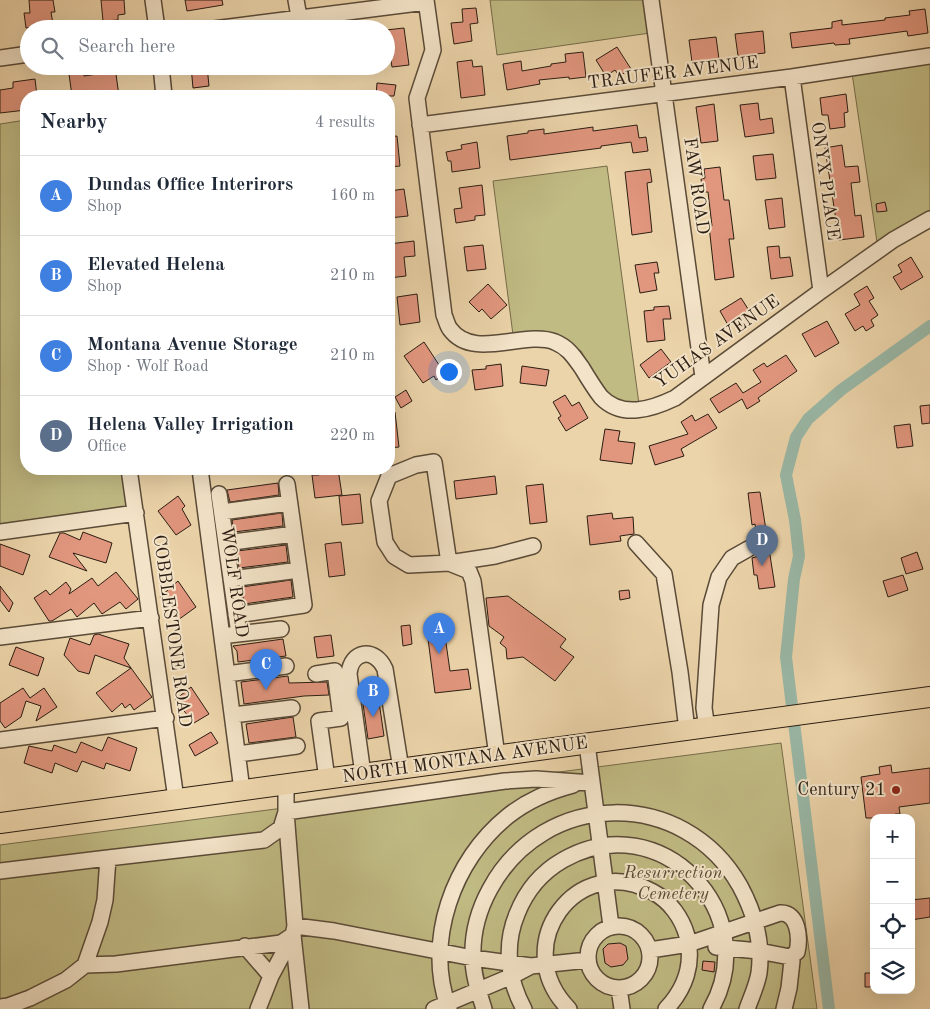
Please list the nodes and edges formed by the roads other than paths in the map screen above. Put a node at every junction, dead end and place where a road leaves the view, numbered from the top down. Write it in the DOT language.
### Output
graph roads {
  1 [pos="153,0"];
  2 [pos="296,0"];
  3 [pos="651,0"];
  4 [pos="426,1"];
  5 [pos="299,17"];
  6 [pos="156,20"];
  7 [pos="278,20"];
  8 [pos="20,55"];
  9 [pos="0,56"];
  10 [pos="930,56"];
  11 [pos="162,75"];
  12 [pos="792,77"];
  13 [pos="163,90"];
  14 [pos="664,94"];
  15 [pos="420,125"];
  16 [pos="930,219"];
  17 [pos="821,291"];
  18 [pos="703,377"];
  19 [pos="395,474"];
  20 [pos="130,475"];
  21 [pos="201,475"];
  22 [pos="391,475"];
  23 [pos="287,484"];
  24 [pos="219,494"];
  25 [pos="289,503"];
  26 [pos="222,512"];
  27 [pos="136,513"];
  28 [pos="0,532"];
  29 [pos="294,534"];
  30 [pos="226,543"];
  31 [pos="636,543"];
  32 [pos="533,546"];
  33 [pos="748,549"];
  34 [pos="449,563"];
  35 [pos="299,570"];
  36 [pos="231,579"];
  37 [pos="236,615"];
  38 [pos="151,618"];
  39 [pos="281,629"];
  40 [pos="239,634"];
  41 [pos="222,636"];
  42 [pos="0,637"];
  43 [pos="286,666"];
  44 [pos="228,674"];
  45 [pos="316,674"];
  46 [pos="930,697"];
  47 [pos="292,708"];
  48 [pos="233,715"];
  49 [pos="166,718"];
  50 [pos="707,728"];
  51 [pos="687,730"];
  52 [pos="0,740"];
  53 [pos="587,744"];
  54 [pos="297,746"];
  55 [pos="238,754"];
  56 [pos="497,756"];
  57 [pos="401,769"];
  58 [pos="363,774"];
  59 [pos="327,779"];
  60 [pos="586,783"];
  61 [pos="286,785"];
  62 [pos="242,790"];
  63 [pos="176,800"];
  64 [pos="286,812"];
  65 [pos="596,813"];
  66 [pos="0,823"];
  67 [pos="601,846"];
  68 [pos="108,858"];
  69 [pos="0,871"];
  70 [pos="605,882"];
  71 [pos="756,921"];
  72 [pos="611,926"];
  73 [pos="294,930"];
  74 [pos="725,940"];
  75 [pos="689,944"];
  76 [pos="245,946"];
  77 [pos="650,950"];
  78 [pos="759,951"];
  79 [pos="440,952"];
  80 [pos="790,957"];
  81 [pos="473,958"];
  82 [pos="588,960"];
  83 [pos="85,965"];
  84 [pos="538,966"];
  85 [pos="510,970"];
  86 [pos="271,976"];
  87 [pos="619,988"];
  88 [pos="478,991"];
  89 [pos="0,1007"];
  90 [pos="444,1007"];
  91 [pos="258,1009"];
  92 [pos="301,1009"];
  93 [pos="484,1009"];
  94 [pos="524,1009"];
  95 [pos="569,1009"];
  96 [pos="622,1009"];
  97 [pos="666,1009"];
  98 [pos="711,1009"];
  99 [pos="747,1009"];
  100 [pos="784,1009"];
  1 -- 6 [label="street"];
  2 -- 5 [label="street"];
  3 -- 14 [label="street, FAW ROAD"];
  4 -- 5 [label="street"];
  4 -- 15 [label="street, YUHAS AVENUE"];
  5 -- 7 [label="street"];
  8 -- 9 [label="street"];
  10 -- 12 [label="street, TRAUFER AVENUE"];
  11 -- 13 [label="street"];
  12 -- 14 [label="street, TRAUFER AVENUE"];
  12 -- 17 [label="street, ONYX PLACE"];
  14 -- 15 [label="street, TRAUFER AVENUE"];
  14 -- 18 [label="street, FAW ROAD"];
  15 -- 18 [label="street, YUHAS AVENUE"];
  16 -- 17 [label="street, YUHAS AVENUE"];
  17 -- 18 [label="street, YUHAS AVENUE"];
  19 -- 34 [label="street"];
  20 -- 27 [label="street, COBBLESTONE ROAD"];
  21 -- 41 [label="street, WOLF ROAD"];
  22 -- 34 [label="street"];
  23 -- 25 [label="street"];
  24 -- 26 [label="street"];
  25 -- 26 [label="street"];
  25 -- 29 [label="street"];
  26 -- 30 [label="street"];
  27 -- 28 [label="street"];
  27 -- 38 [label="street, COBBLESTONE ROAD"];
  29 -- 30 [label="street"];
  29 -- 35 [label="street"];
  30 -- 36 [label="street"];
  31 -- 51 [label="street"];
  32 -- 34 [label="street"];
  33 -- 50 [label="street"];
  34 -- 56 [label="street"];
  35 -- 36 [label="street"];
  35 -- 37 [label="street"];
  36 -- 37 [label="street"];
  37 -- 40 [label="street"];
  38 -- 42 [label="street"];
  38 -- 49 [label="street, COBBLESTONE ROAD"];
  39 -- 40 [label="street"];
  40 -- 41 [label="street"];
  41 -- 44 [label="street, WOLF ROAD"];
  43 -- 44 [label="street"];
  44 -- 48 [label="street, WOLF ROAD"];
  45 -- 59 [label="street"];
  46 -- 50 [label="main road, NORTH MONTANA AVENUE"];
  47 -- 48 [label="street"];
  48 -- 55 [label="street, WOLF ROAD"];
  49 -- 52 [label="street"];
  49 -- 63 [label="street, COBBLESTONE ROAD"];
  50 -- 51 [label="main road, NORTH MONTANA AVENUE"];
  51 -- 53 [label="main road, NORTH MONTANA AVENUE"];
  53 -- 56 [label="main road, NORTH MONTANA AVENUE"];
  53 -- 60 [label="street"];
  54 -- 55 [label="street"];
  55 -- 62 [label="street, WOLF ROAD"];
  56 -- 57 [label="main road, NORTH MONTANA AVENUE"];
  57 -- 58 [label="main road, NORTH MONTANA AVENUE"];
  57 -- 58 [label="street"];
  58 -- 59 [label="main road, NORTH MONTANA AVENUE"];
  59 -- 61 [label="main road, NORTH MONTANA AVENUE"];
  60 -- 64 [label="street"];
  60 -- 65 [label="street"];
  60 -- 79 [label="street"];
  61 -- 62 [label="main road, NORTH MONTANA AVENUE"];
  61 -- 64 [label="street"];
  62 -- 63 [label="main road, NORTH MONTANA AVENUE"];
  63 -- 66 [label="main road, NORTH MONTANA AVENUE"];
  64 -- 68 [label="street"];
  64 -- 73 [label="street"];
  65 -- 67 [label="street"];
  65 -- 71 [label="street"];
  65 -- 81 [label="street"];
  67 -- 70 [label="street"];
  67 -- 74 [label="street"];
  67 -- 85 [label="street"];
  68 -- 69 [label="street"];
  68 -- 83 [label="street"];
  70 -- 72 [label="street"];
  70 -- 75 [label="street"];
  70 -- 84 [label="street"];
  71 -- 74 [label="street"];
  71 -- 78 [label="street"];
  71 -- 80 [label="street"];
  72 -- 77 [label="street"];
  72 -- 82 [label="street"];
  73 -- 76 [label="street"];
  73 -- 79 [label="street"];
  73 -- 86 [label="street"];
  73 -- 92 [label="street"];
  74 -- 75 [label="street"];
  74 -- 78 [label="street"];
  74 -- 98 [label="street"];
  75 -- 77 [label="street"];
  75 -- 97 [label="street"];
  76 -- 83 [label="street"];
  76 -- 86 [label="street"];
  77 -- 87 [label="street"];
  78 -- 80 [label="street"];
  78 -- 99 [label="street"];
  79 -- 81 [label="street"];
  79 -- 90 [label="street"];
  80 -- 100 [label="street"];
  81 -- 85 [label="street"];
  81 -- 88 [label="street"];
  82 -- 84 [label="street"];
  82 -- 87 [label="street"];
  83 -- 89 [label="street"];
  84 -- 85 [label="street"];
  84 -- 95 [label="street"];
  85 -- 88 [label="street"];
  85 -- 94 [label="street"];
  86 -- 91 [label="street"];
  87 -- 96 [label="street"];
  88 -- 90 [label="street"];
  88 -- 93 [label="street"];
}
